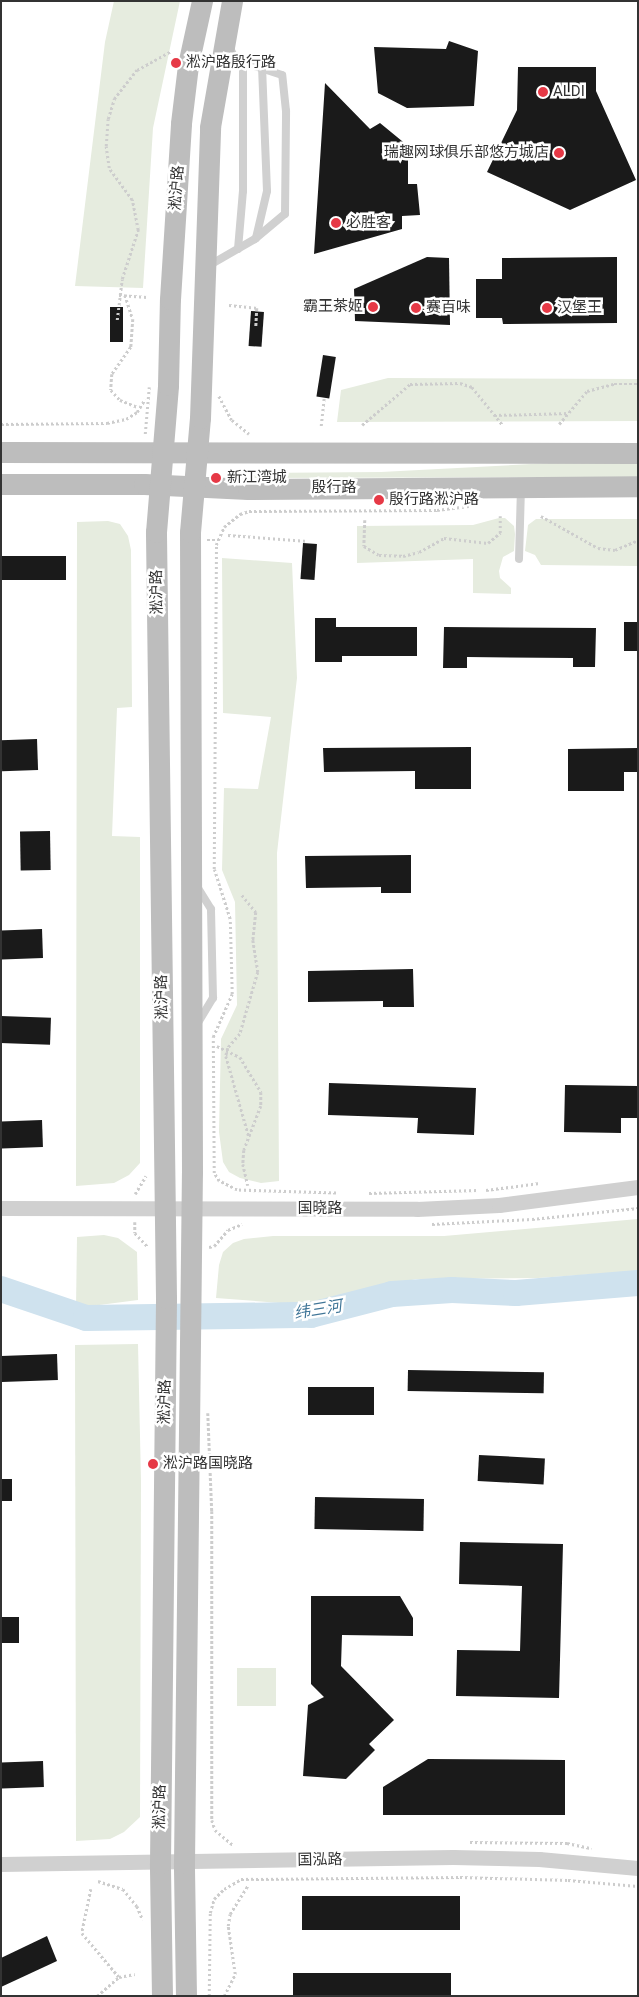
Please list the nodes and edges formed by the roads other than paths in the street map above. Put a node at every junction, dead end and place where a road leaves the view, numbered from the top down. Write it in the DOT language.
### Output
graph roads {
  1 [pos="202,1"];
  2 [pos="232,1"];
  3 [pos="224,35"];
  4 [pos="243,63"];
  5 [pos="262,69"];
  6 [pos="255,238"];
  7 [pos="238,249"];
  8 [pos="203,268"];
  9 [pos="1,452"];
  10 [pos="638,453"];
  11 [pos="161,454"];
  12 [pos="196,454"];
  13 [pos="1,484"];
  14 [pos="158,485"];
  15 [pos="521,485"];
  16 [pos="638,486"];
  17 [pos="193,488"];
  18 [pos="519,559"];
  19 [pos="638,1187"];
  20 [pos="1,1208"];
  21 [pos="165,1209"];
  22 [pos="192,1209"];
  23 [pos="160,1863"];
  24 [pos="184,1863"];
  25 [pos="1,1864"];
  26 [pos="638,1868"];
  27 [pos="162,1996"];
  28 [pos="186,1996"];
  1 -- 11 [label="main road, 淞沪路"];
  2 -- 3 [label="main road, 淞沪路"];
  3 -- 4 [label="lane"];
  3 -- 8 [label="main road, 淞沪路"];
  4 -- 5 [label="lane"];
  4 -- 7 [label="lane"];
  5 -- 6 [label="lane"];
  5 -- 6 [label="lane"];
  6 -- 7 [label="lane"];
  7 -- 8 [label="lane"];
  8 -- 12 [label="main road, 淞沪路"];
  9 -- 11 [label="main road"];
  10 -- 12 [label="main road"];
  11 -- 12 [label="main road"];
  11 -- 14 [label="main road, 淞沪路"];
  12 -- 17 [label="main road, 淞沪路"];
  13 -- 14 [label="main road, 殷行路"];
  14 -- 17 [label="main road, 殷行路"];
  14 -- 21 [label="main road, 淞沪路"];
  15 -- 16 [label="main road, 殷行路"];
  15 -- 17 [label="main road, 殷行路"];
  15 -- 18 [label="lane"];
  17 -- 22 [label="main road, 淞沪路"];
  19 -- 22 [label="street, 国晓路"];
  20 -- 21 [label="street, 国晓路"];
  21 -- 22 [label="street, 国晓路"];
  21 -- 23 [label="main road, 淞沪路"];
  22 -- 24 [label="main road, 淞沪路"];
  23 -- 24 [label="street, 国泓路"];
  23 -- 25 [label="street, 国泓路"];
  23 -- 27 [label="main road, 淞沪路"];
  24 -- 26 [label="street, 国泓路"];
  24 -- 28 [label="main road, 淞沪路"];
}
